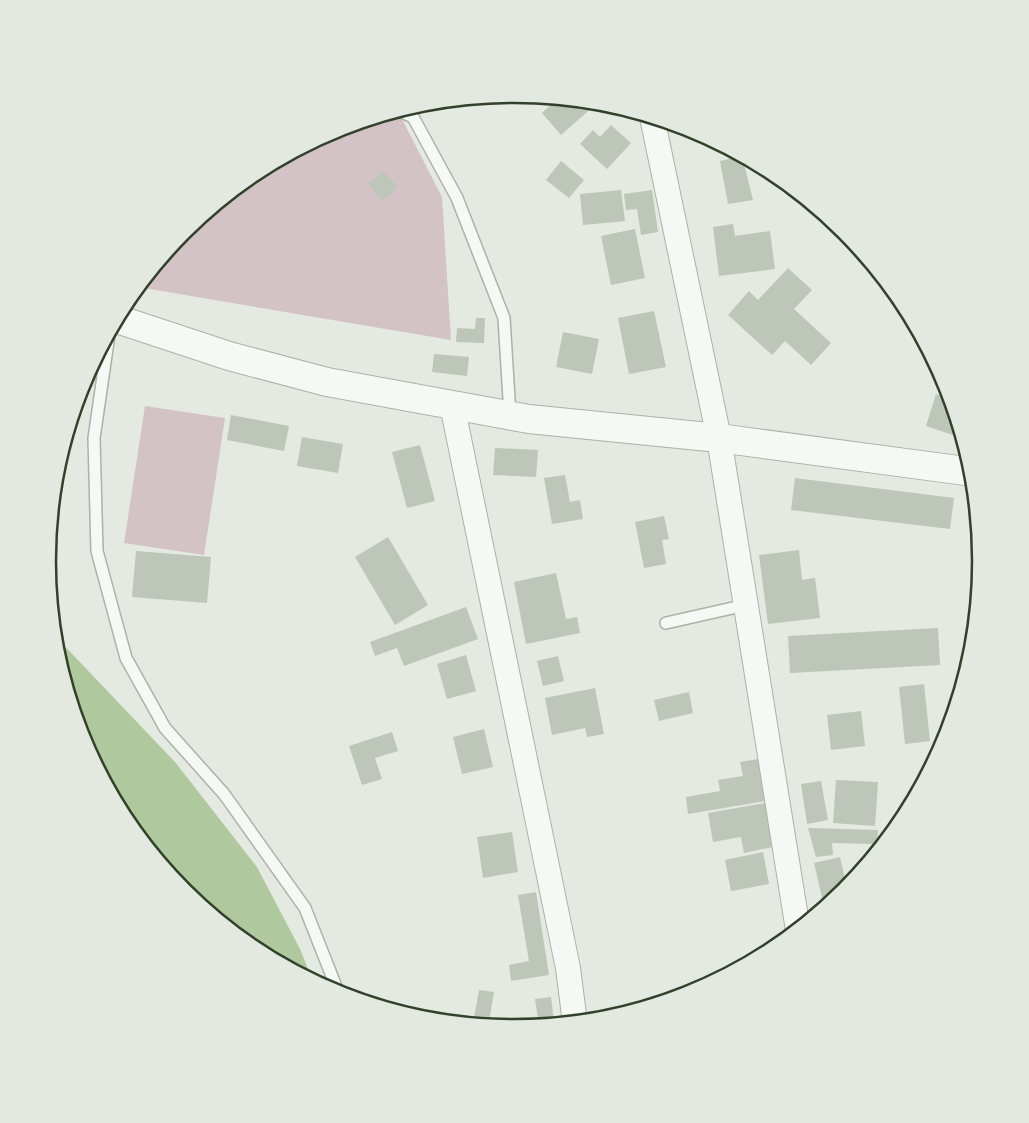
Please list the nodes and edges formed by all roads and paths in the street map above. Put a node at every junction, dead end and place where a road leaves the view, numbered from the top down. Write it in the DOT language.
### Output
graph roads {
  1 [pos="409,116"];
  2 [pos="654,125"];
  3 [pos="124,321"];
  4 [pos="105,357"];
  5 [pos="452,404"];
  6 [pos="510,415"];
  7 [pos="719,438"];
  8 [pos="964,471"];
  9 [pos="746,605"];
  10 [pos="666,623"];
  11 [pos="797,922"];
  12 [pos="334,983"];
  13 [pos="574,1016"];
  1 -- 6 [label="lane"];
  2 -- 7 [label="street"];
  3 -- 5 [label="street"];
  4 -- 12 [label="lane"];
  5 -- 6 [label="street"];
  5 -- 13 [label="street"];
  6 -- 7 [label="street"];
  7 -- 8 [label="street"];
  7 -- 9 [label="street"];
  9 -- 10 [label="lane"];
  9 -- 11 [label="street"];
}
